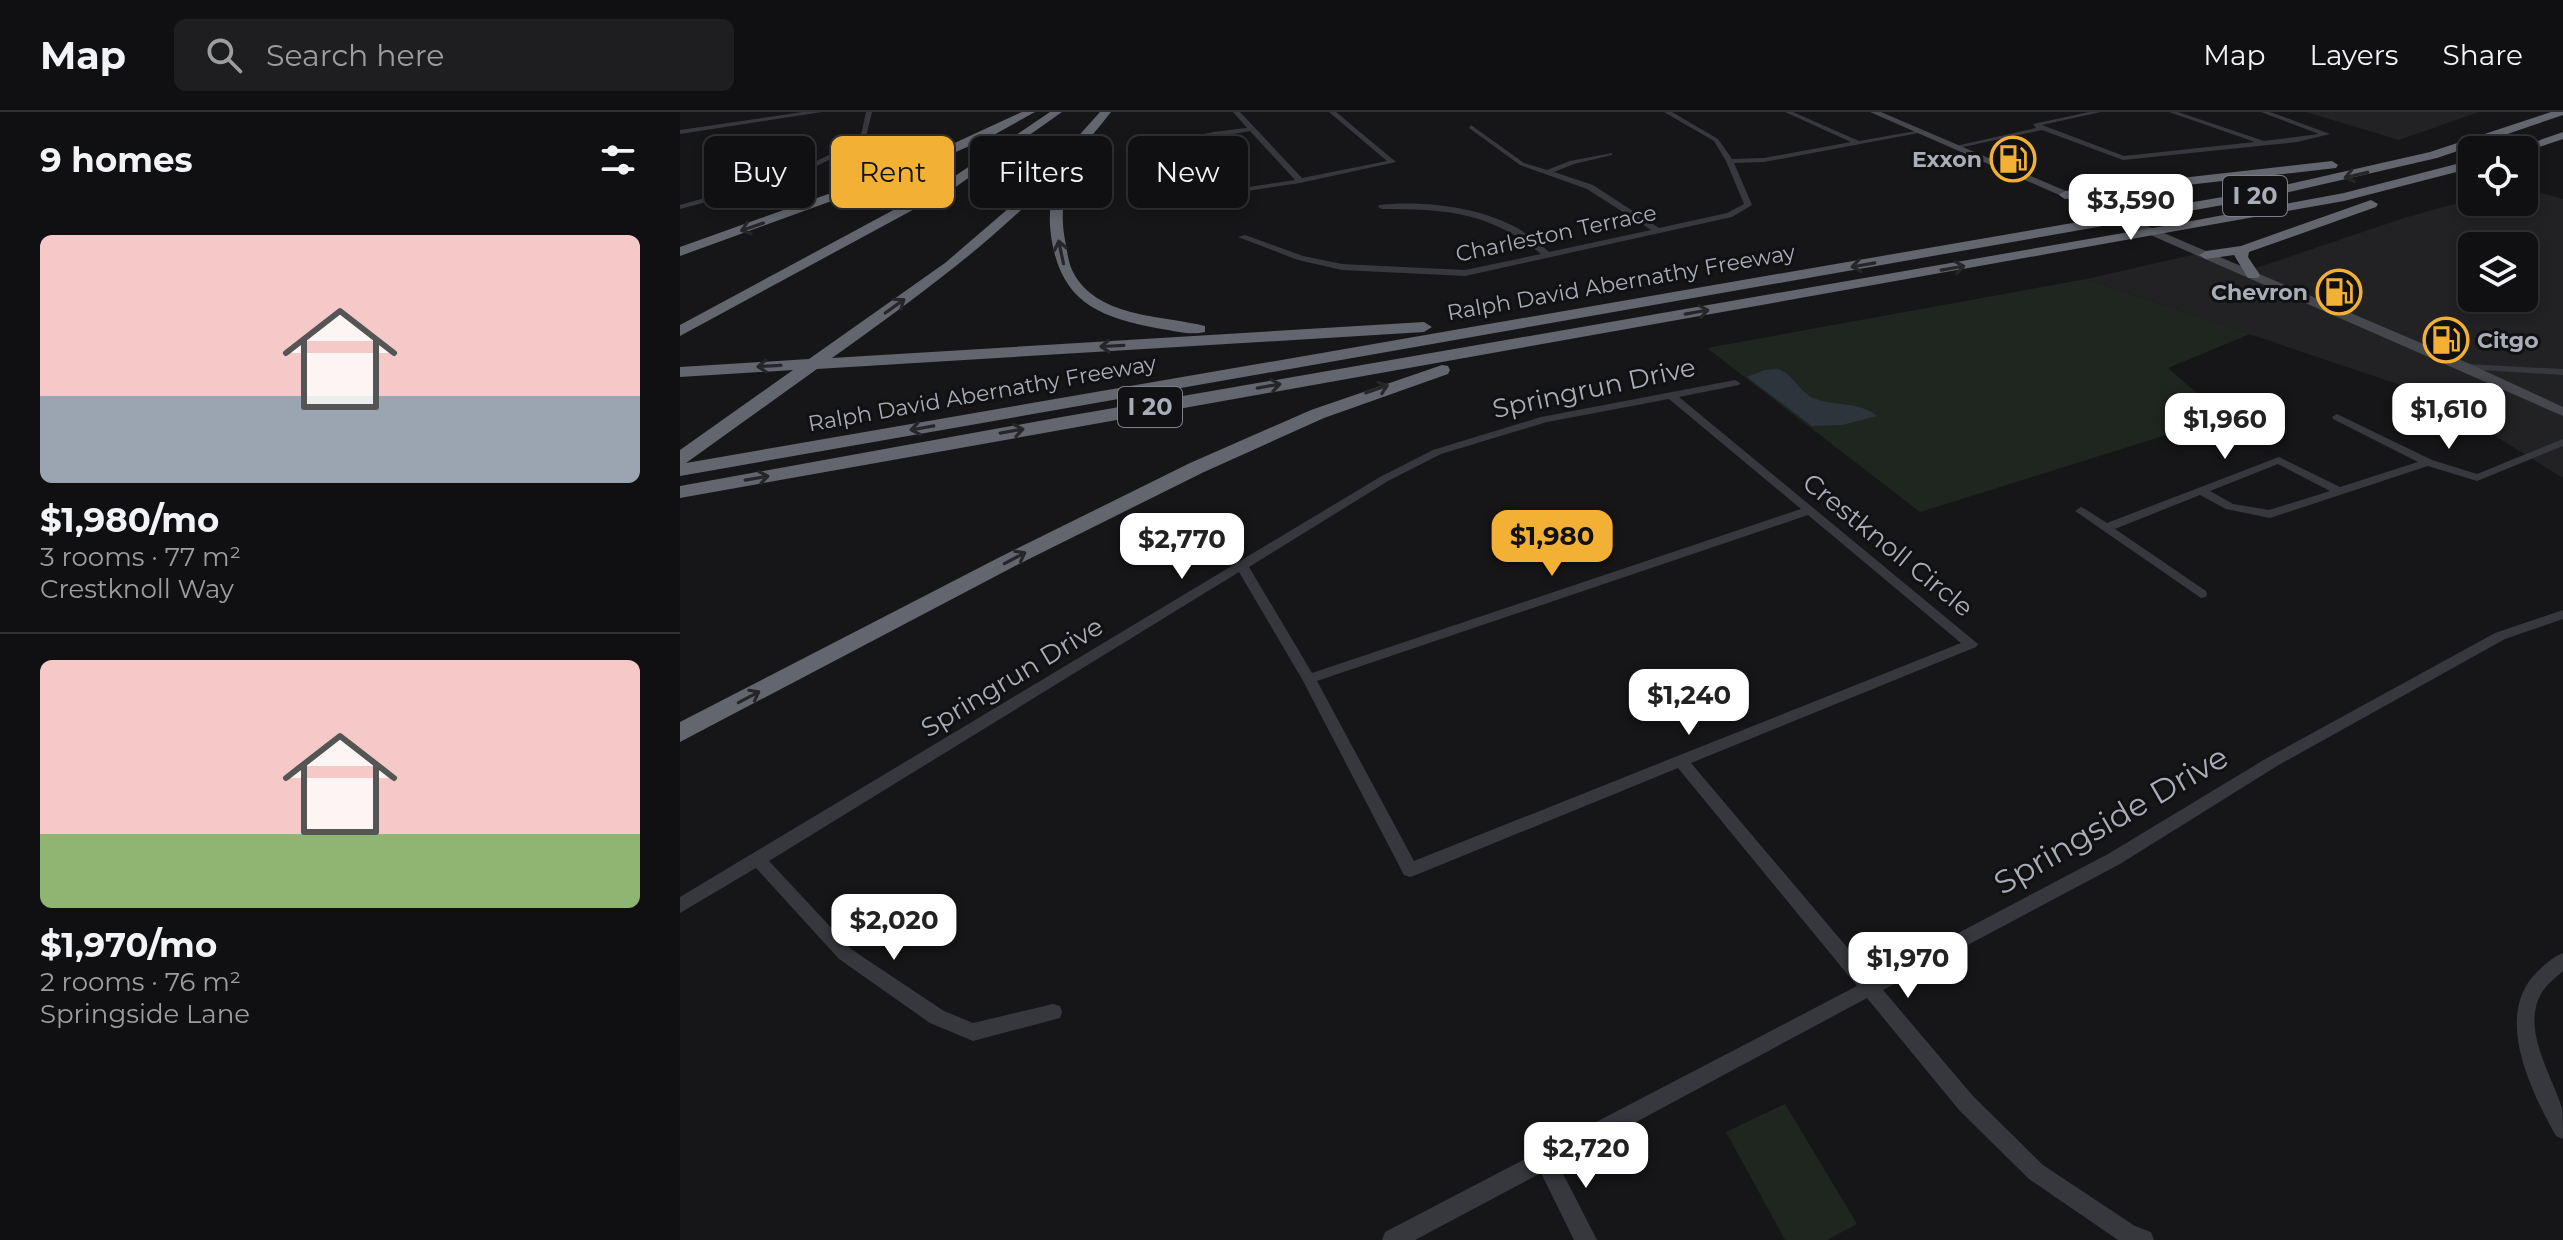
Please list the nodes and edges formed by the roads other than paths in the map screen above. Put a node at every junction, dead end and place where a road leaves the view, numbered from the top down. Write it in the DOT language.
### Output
graph roads {
  1 [pos="818,112"];
  2 [pos="869,112"];
  3 [pos="1030,112"];
  4 [pos="1039,112"];
  5 [pos="1057,112"];
  6 [pos="1107,112"];
  7 [pos="1236,112"];
  8 [pos="1332,112"];
  9 [pos="1667,112"];
  10 [pos="1788,112"];
  11 [pos="1874,112"];
  12 [pos="2098,112"];
  13 [pos="2172,112"];
  14 [pos="2264,112"];
  15 [pos="2562,112"];
  16 [pos="1471,127"];
  17 [pos="2043,128"];
  18 [pos="1250,129"];
  19 [pos="2512,131"];
  20 [pos="680,132"];
  21 [pos="1921,132"];
  22 [pos="1217,136"];
  23 [pos="2563,136"];
  24 [pos="2265,143"];
  25 [pos="1859,144"];
  26 [pos="2538,144"];
  27 [pos="1954,147"];
  28 [pos="2538,148"];
  29 [pos="1610,154"];
  30 [pos="1730,161"];
  31 [pos="2458,168"];
  32 [pos="1547,173"];
  33 [pos="2458,178"];
  34 [pos="1300,181"];
  35 [pos="1248,189"];
  36 [pos="680,194"];
  37 [pos="2065,195"];
  38 [pos="703,200"];
  39 [pos="1748,205"];
  40 [pos="1760,205"];
  41 [pos="680,207"];
  42 [pos="1382,207"];
  43 [pos="1658,231"];
  44 [pos="1242,237"];
  45 [pos="2243,250"];
  46 [pos="680,252"];
  47 [pos="2206,255"];
  48 [pos="1549,256"];
  49 [pos="2253,275"];
  50 [pos="1795,276"];
  51 [pos="680,316"];
  52 [pos="1620,326"];
  53 [pos="680,331"];
  54 [pos="1302,334"];
  55 [pos="2466,367"];
  56 [pos="680,372"];
  57 [pos="2563,372"];
  58 [pos="1735,383"];
  59 [pos="1671,395"];
  60 [pos="2563,412"];
  61 [pos="2337,417"];
  62 [pos="2563,442"];
  63 [pos="680,459"];
  64 [pos="2428,462"];
  65 [pos="680,470"];
  66 [pos="2199,490"];
  67 [pos="680,492"];
  68 [pos="2341,492"];
  69 [pos="1807,511"];
  70 [pos="2081,511"];
  71 [pos="2106,528"];
  72 [pos="1242,566"];
  73 [pos="2201,594"];
  74 [pos="2563,614"];
  75 [pos="1309,679"];
  76 [pos="680,733"];
  77 [pos="1681,761"];
  78 [pos="757,859"];
  79 [pos="680,906"];
  80 [pos="2563,961"];
  81 [pos="1869,987"];
  82 [pos="1053,1012"];
  83 [pos="2563,1129"];
  84 [pos="1545,1160"];
  85 [pos="1393,1240"];
  86 [pos="1586,1240"];
  87 [pos="2143,1240"];
  1 -- 20 [label="street"];
  2 -- 38 [label="street"];
  3 -- 46 [label="highway, one-way"];
  4 -- 51 [label="highway"];
  5 -- 53 [label="highway"];
  54 -- 6 [label="highway, one-way"];
  63 -- 6 [label="highway, one-way"];
  7 -- 18 [label="street"];
  8 -- 34 [label="street"];
  9 -- 30 [label="street"];
  10 -- 25 [label="street"];
  11 -- 21 [label="main road"];
  12 -- 17 [label="street"];
  13 -- 24 [label="street"];
  14 -- 24 [label="street"];
  15 -- 19 [label="highway, Ralph David Abernathy Freeway / I 20"];
  16 -- 32 [label="street"];
  17 -- 24 [label="street"];
  17 -- 27 [label="street"];
  18 -- 22 [label="street"];
  18 -- 34 [label="street"];
  19 -- 37 [label="highway"];
  19 -- 50 [label="highway, Ralph David Abernathy Freeway / I 20, one-way"];
  21 -- 25 [label="street"];
  21 -- 27 [label="main road"];
  23 -- 26 [label="highway"];
  23 -- 28 [label="highway"];
  25 -- 30 [label="street"];
  27 -- 37 [label="main road"];
  29 -- 32 [label="street"];
  30 -- 39 [label="street"];
  52 -- 31 [label="highway, Ralph David Abernathy Freeway / I 20, one-way"];
  32 -- 43 [label="street"];
  33 -- 45 [label="highway"];
  34 -- 35 [label="street"];
  36 -- 38 [label="street"];
  37 -- 47 [label="main road"];
  38 -- 41 [label="street"];
  39 -- 40 [label="street"];
  39 -- 43 [label="street, Charleston Terrace"];
  42 -- 48 [label="street"];
  43 -- 48 [label="street, Charleston Terrace"];
  44 -- 48 [label="street, Charleston Terrace"];
  45 -- 47 [label="highway"];
  45 -- 49 [label="highway"];
  47 -- 49 [label="main road"];
  49 -- 55 [label="main road"];
  50 -- 54 [label="highway"];
  50 -- 65 [label="highway, Ralph David Abernathy Freeway / I 20, one-way"];
  67 -- 52 [label="highway, Ralph David Abernathy Freeway / I 20, one-way"];
  76 -- 52 [label="highway, one-way"];
  54 -- 56 [label="highway, one-way"];
  55 -- 57 [label="street"];
  55 -- 60 [label="main road"];
  58 -- 59 [label="street, Springrun Drive"];
  59 -- 69 [label="street, Crestknoll Circle"];
  59 -- 72 [label="street, Springrun Drive"];
  61 -- 64 [label="street"];
  62 -- 64 [label="street"];
  64 -- 68 [label="street"];
  66 -- 68 [label="street"];
  66 -- 68 [label="street"];
  66 -- 71 [label="street"];
  69 -- 75 [label="street"];
  69 -- 77 [label="street, Crestknoll Circle"];
  70 -- 71 [label="street"];
  71 -- 73 [label="street"];
  72 -- 75 [label="street, Crestknoll Circle"];
  72 -- 78 [label="street, Springrun Drive"];
  74 -- 81 [label="street, Springside Drive"];
  75 -- 77 [label="street, Crestknoll Circle"];
  77 -- 81 [label="street"];
  78 -- 79 [label="street, Springrun Drive"];
  78 -- 82 [label="street"];
  80 -- 83 [label="street"];
  81 -- 84 [label="street, Springside Drive"];
  81 -- 87 [label="street"];
  84 -- 85 [label="street, Springside Drive"];
  84 -- 86 [label="street"];
}
